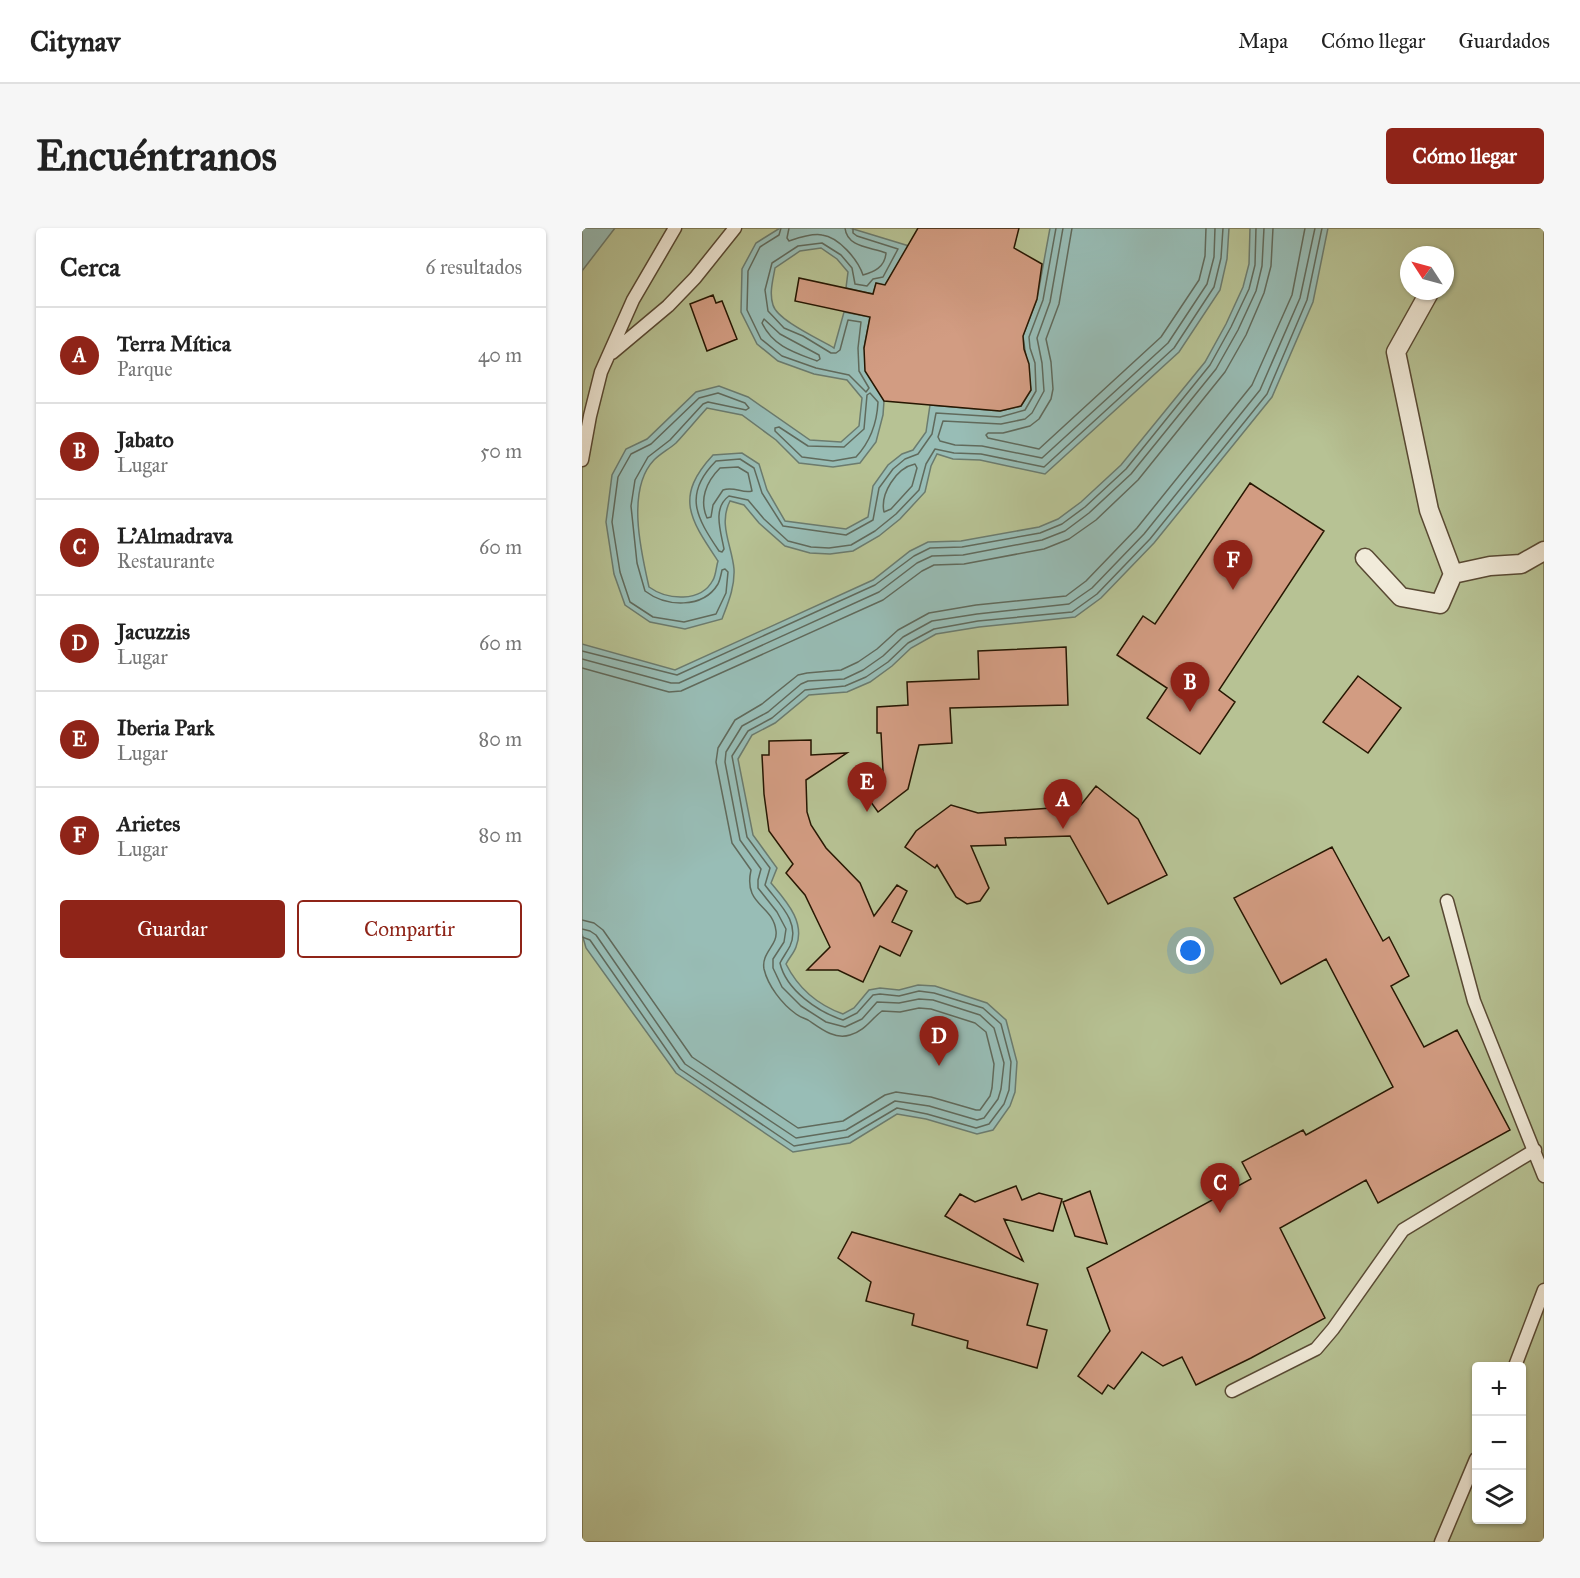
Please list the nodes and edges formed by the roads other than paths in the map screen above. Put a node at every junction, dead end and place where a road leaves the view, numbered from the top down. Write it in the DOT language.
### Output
graph roads {
  1 [pos="675,228"];
  2 [pos="735,228"];
  3 [pos="1424,300"];
  4 [pos="608,358"];
  5 [pos="582,460"];
  6 [pos="1544,551"];
  7 [pos="1365,558"];
  8 [pos="1453,574"];
  9 [pos="1447,901"];
  10 [pos="1535,1150"];
  11 [pos="1544,1176"];
  12 [pos="1544,1290"];
  13 [pos="1517,1362"];
  14 [pos="1232,1391"];
  15 [pos="1472,1469"];
  16 [pos="1441,1542"];
  1 -- 4 [label="lane"];
  2 -- 4 [label="lane"];
  3 -- 8 [label="street"];
  4 -- 5 [label="lane"];
  6 -- 8 [label="street"];
  7 -- 8 [label="street"];
  9 -- 10 [label="lane"];
  10 -- 11 [label="lane"];
  10 -- 14 [label="lane"];
  12 -- 13 [label="lane"];
  15 -- 16 [label="lane"];
}
